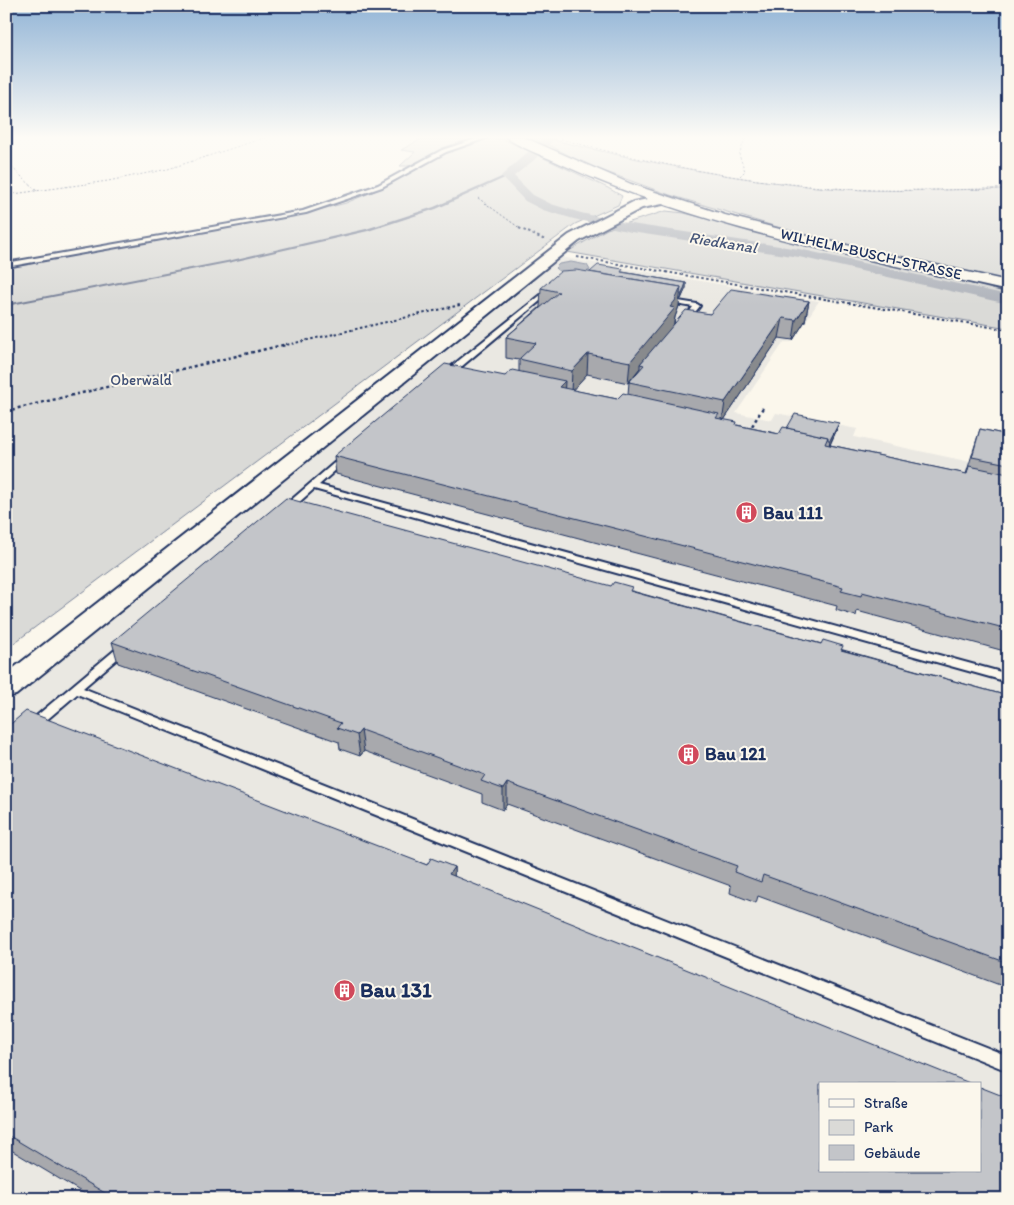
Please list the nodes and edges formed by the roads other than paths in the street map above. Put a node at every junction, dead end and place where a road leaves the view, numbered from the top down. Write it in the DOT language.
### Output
graph roads {
  1 [pos="362,192"];
  2 [pos="631,192"];
  3 [pos="642,192"];
  4 [pos="668,201"];
  5 [pos="638,205"];
  6 [pos="616,217"];
  7 [pos="6,265"];
  8 [pos="556,286"];
  9 [pos="1008,286"];
  10 [pos="660,300"];
  11 [pos="678,329"];
  12 [pos="452,370"];
  13 [pos="461,372"];
  14 [pos="437,382"];
  15 [pos="349,455"];
  16 [pos="312,486"];
  17 [pos="275,518"];
  18 [pos="135,639"];
  19 [pos="1008,678"];
  20 [pos="6,688"];
  21 [pos="75,690"];
  22 [pos="22,734"];
  23 [pos="1008,1064"];
  1 -- 7 [label="lane"];
  2 -- 5 [label="main road"];
  3 -- 4 [label="main road, WILHELM-BUSCH-STRASSE"];
  4 -- 5 [label="street"];
  4 -- 6 [label="street"];
  4 -- 9 [label="main road, WILHELM-BUSCH-STRASSE"];
  5 -- 6 [label="street"];
  6 -- 20 [label="street"];
  8 -- 12 [label="lane"];
  10 -- 11 [label="lane"];
  12 -- 13 [label="lane"];
  12 -- 14 [label="lane"];
  15 -- 16 [label="lane"];
  16 -- 17 [label="lane"];
  16 -- 19 [label="lane"];
  18 -- 21 [label="lane"];
  21 -- 22 [label="lane"];
  21 -- 23 [label="lane"];
}
